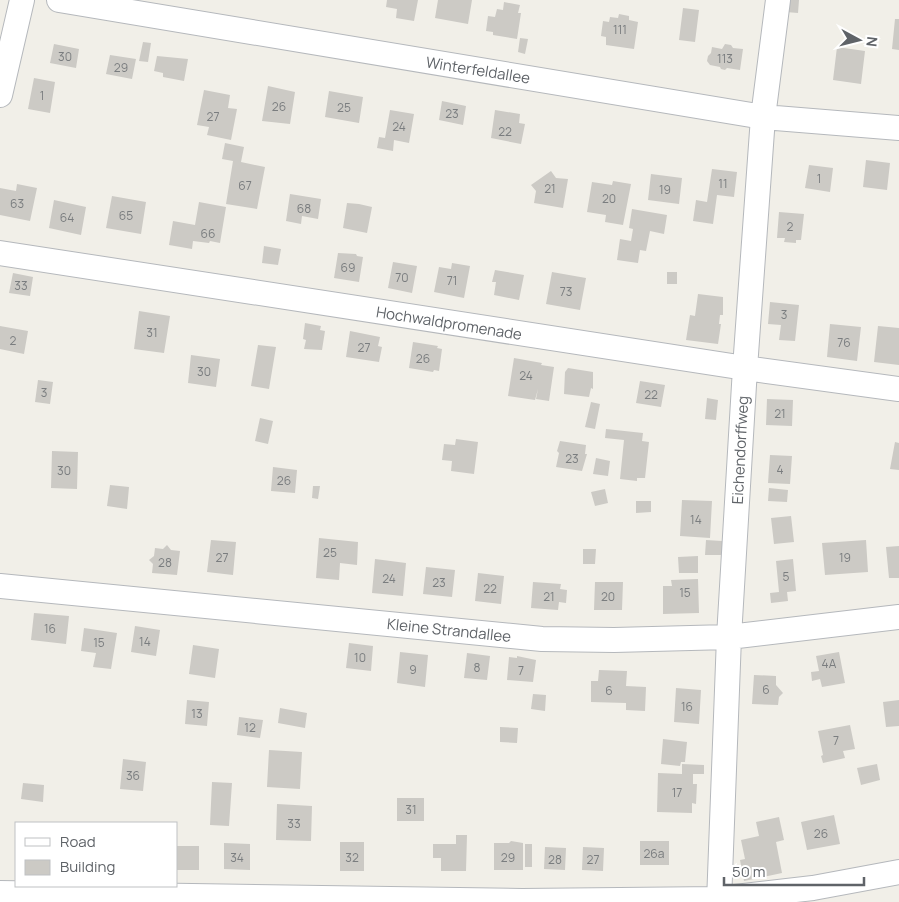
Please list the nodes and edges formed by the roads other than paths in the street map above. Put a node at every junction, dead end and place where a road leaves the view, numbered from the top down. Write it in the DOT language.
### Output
graph roads {
  1 [pos="22,0"];
  2 [pos="59,0"];
  3 [pos="778,0"];
  4 [pos="0,95"];
  5 [pos="763,117"];
  6 [pos="899,128"];
  7 [pos="0,253"];
  8 [pos="745,368"];
  9 [pos="899,389"];
  10 [pos="0,586"];
  11 [pos="899,617"];
  12 [pos="729,637"];
  13 [pos="899,872"];
  14 [pos="0,893"];
  15 [pos="718,901"];
  1 -- 4 [label="street"];
  2 -- 5 [label="street, Winterfeldallee"];
  3 -- 5 [label="street, Eichendorffweg"];
  5 -- 6 [label="street, Winterfeldallee"];
  5 -- 8 [label="street, Eichendorffweg"];
  7 -- 8 [label="street, Hochwaldpromenade"];
  8 -- 9 [label="street, Hochwaldpromenade"];
  8 -- 12 [label="street, Eichendorffweg"];
  10 -- 12 [label="street, Kleine Strandallee"];
  11 -- 12 [label="street, Kleine Strandallee"];
  12 -- 15 [label="street, Eichendorffweg"];
  13 -- 15 [label="street"];
  14 -- 15 [label="street"];
}
